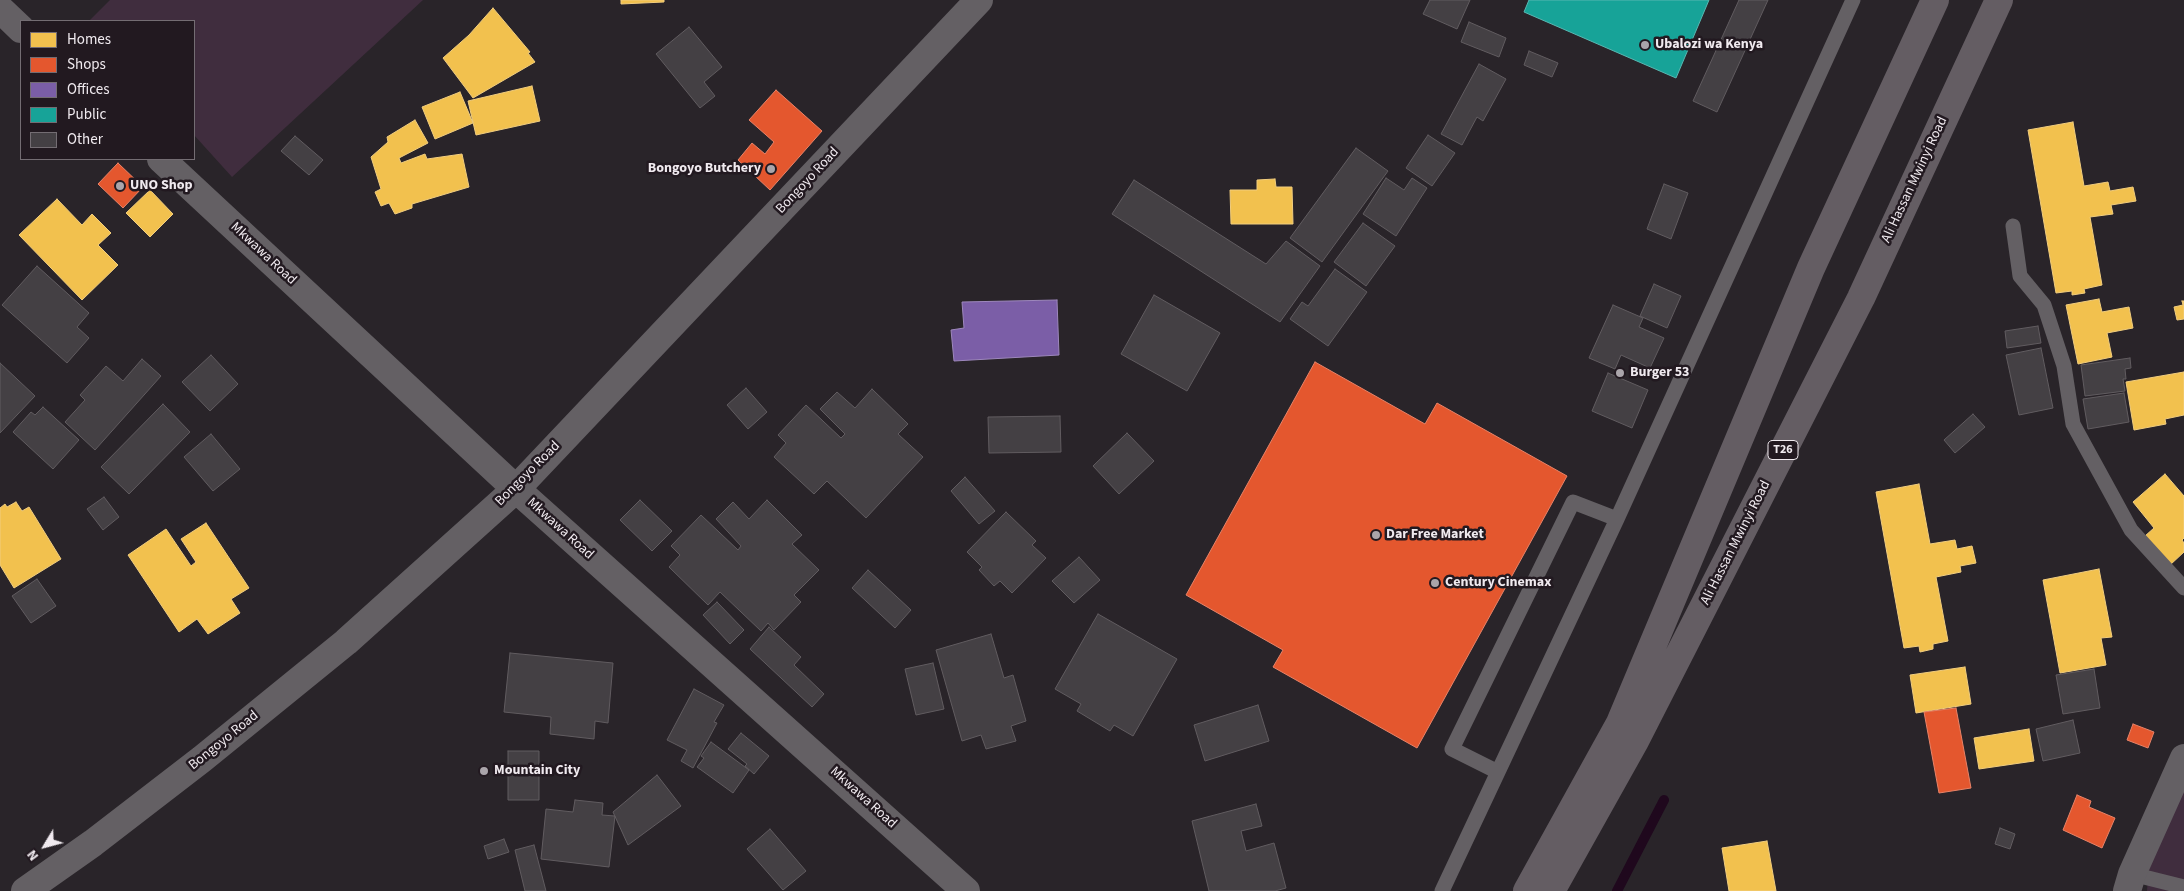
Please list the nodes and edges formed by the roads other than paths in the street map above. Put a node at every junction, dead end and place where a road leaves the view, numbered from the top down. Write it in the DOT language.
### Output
graph roads {
  1 [pos="979,0"];
  2 [pos="1853,0"];
  3 [pos="1935,0"];
  4 [pos="1999,0"];
  5 [pos="0,9"];
  6 [pos="20,27"];
  7 [pos="162,160"];
  8 [pos="2013,226"];
  9 [pos="516,489"];
  10 [pos="1617,519"];
  11 [pos="2184,588"];
  12 [pos="2184,758"];
  13 [pos="1498,772"];
  14 [pos="2129,883"];
  15 [pos="2184,888"];
  16 [pos="25,891"];
  17 [pos="966,891"];
  18 [pos="1442,891"];
  19 [pos="1527,891"];
  20 [pos="1551,891"];
  1 -- 9 [label="street, Bongoyo Road"];
  2 -- 10 [label="lane"];
  3 -- 19 [label="highway"];
  4 -- 20 [label="highway, Ali Hassan Mwinyi Road / T26"];
  5 -- 6 [label="street"];
  7 -- 9 [label="street, Mkwawa Road"];
  8 -- 11 [label="lane"];
  9 -- 16 [label="street, Bongoyo Road"];
  9 -- 17 [label="street, Mkwawa Road"];
  10 -- 13 [label="lane"];
  10 -- 13 [label="lane"];
  12 -- 14 [label="street"];
  13 -- 18 [label="lane"];
  14 -- 15 [label="lane"];
}
